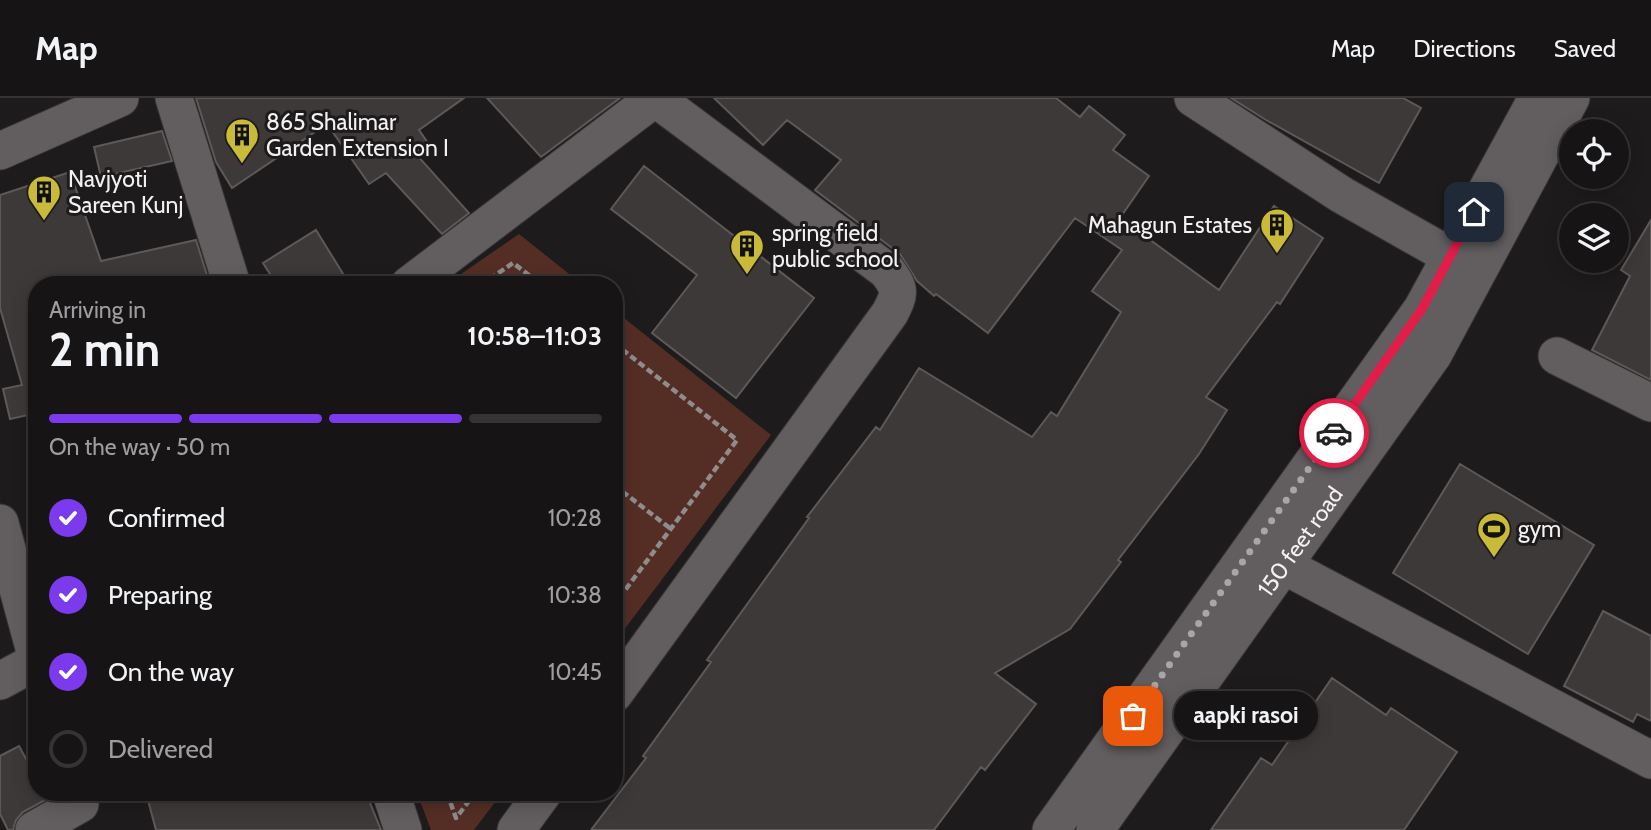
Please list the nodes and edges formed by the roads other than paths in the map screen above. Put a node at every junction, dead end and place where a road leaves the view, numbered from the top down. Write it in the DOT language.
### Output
graph roads {
  1 [pos="120,98"];
  2 [pos="174,98"];
  3 [pos="655,98"];
  4 [pos="1194,98"];
  5 [pos="1537,98"];
  6 [pos="1571,98"];
  7 [pos="0,151"];
  8 [pos="1465,262"];
  9 [pos="230,276"];
  10 [pos="421,276"];
  11 [pos="1557,356"];
  12 [pos="1651,403"];
  13 [pos="0,523"];
  14 [pos="1252,549"];
  15 [pos="1284,566"];
  16 [pos="28,627"];
  17 [pos="28,665"];
  18 [pos="0,681"];
  19 [pos="623,682"];
  20 [pos="1651,760"];
  21 [pos="394,801"];
  22 [pos="537,801"];
  23 [pos="82,809"];
  24 [pos="34,830"];
  25 [pos="403,830"];
  26 [pos="516,830"];
  27 [pos="1051,830"];
  28 [pos="1096,830"];
  1 -- 7 [label="street"];
  2 -- 9 [label="street"];
  3 -- 10 [label="street"];
  3 -- 19 [label="street"];
  4 -- 8 [label="street"];
  5 -- 8 [label="street, 150 feet road"];
  6 -- 8 [label="street, 150 feet road"];
  8 -- 14 [label="street, 150 feet road"];
  8 -- 15 [label="street, 150 feet road"];
  11 -- 12 [label="street"];
  13 -- 16 [label="street"];
  14 -- 15 [label="street"];
  14 -- 27 [label="street, 150 feet road"];
  15 -- 20 [label="street"];
  15 -- 28 [label="street, 150 feet road"];
  17 -- 18 [label="street"];
  21 -- 25 [label="street"];
  22 -- 26 [label="street"];
  23 -- 24 [label="street"];
}
